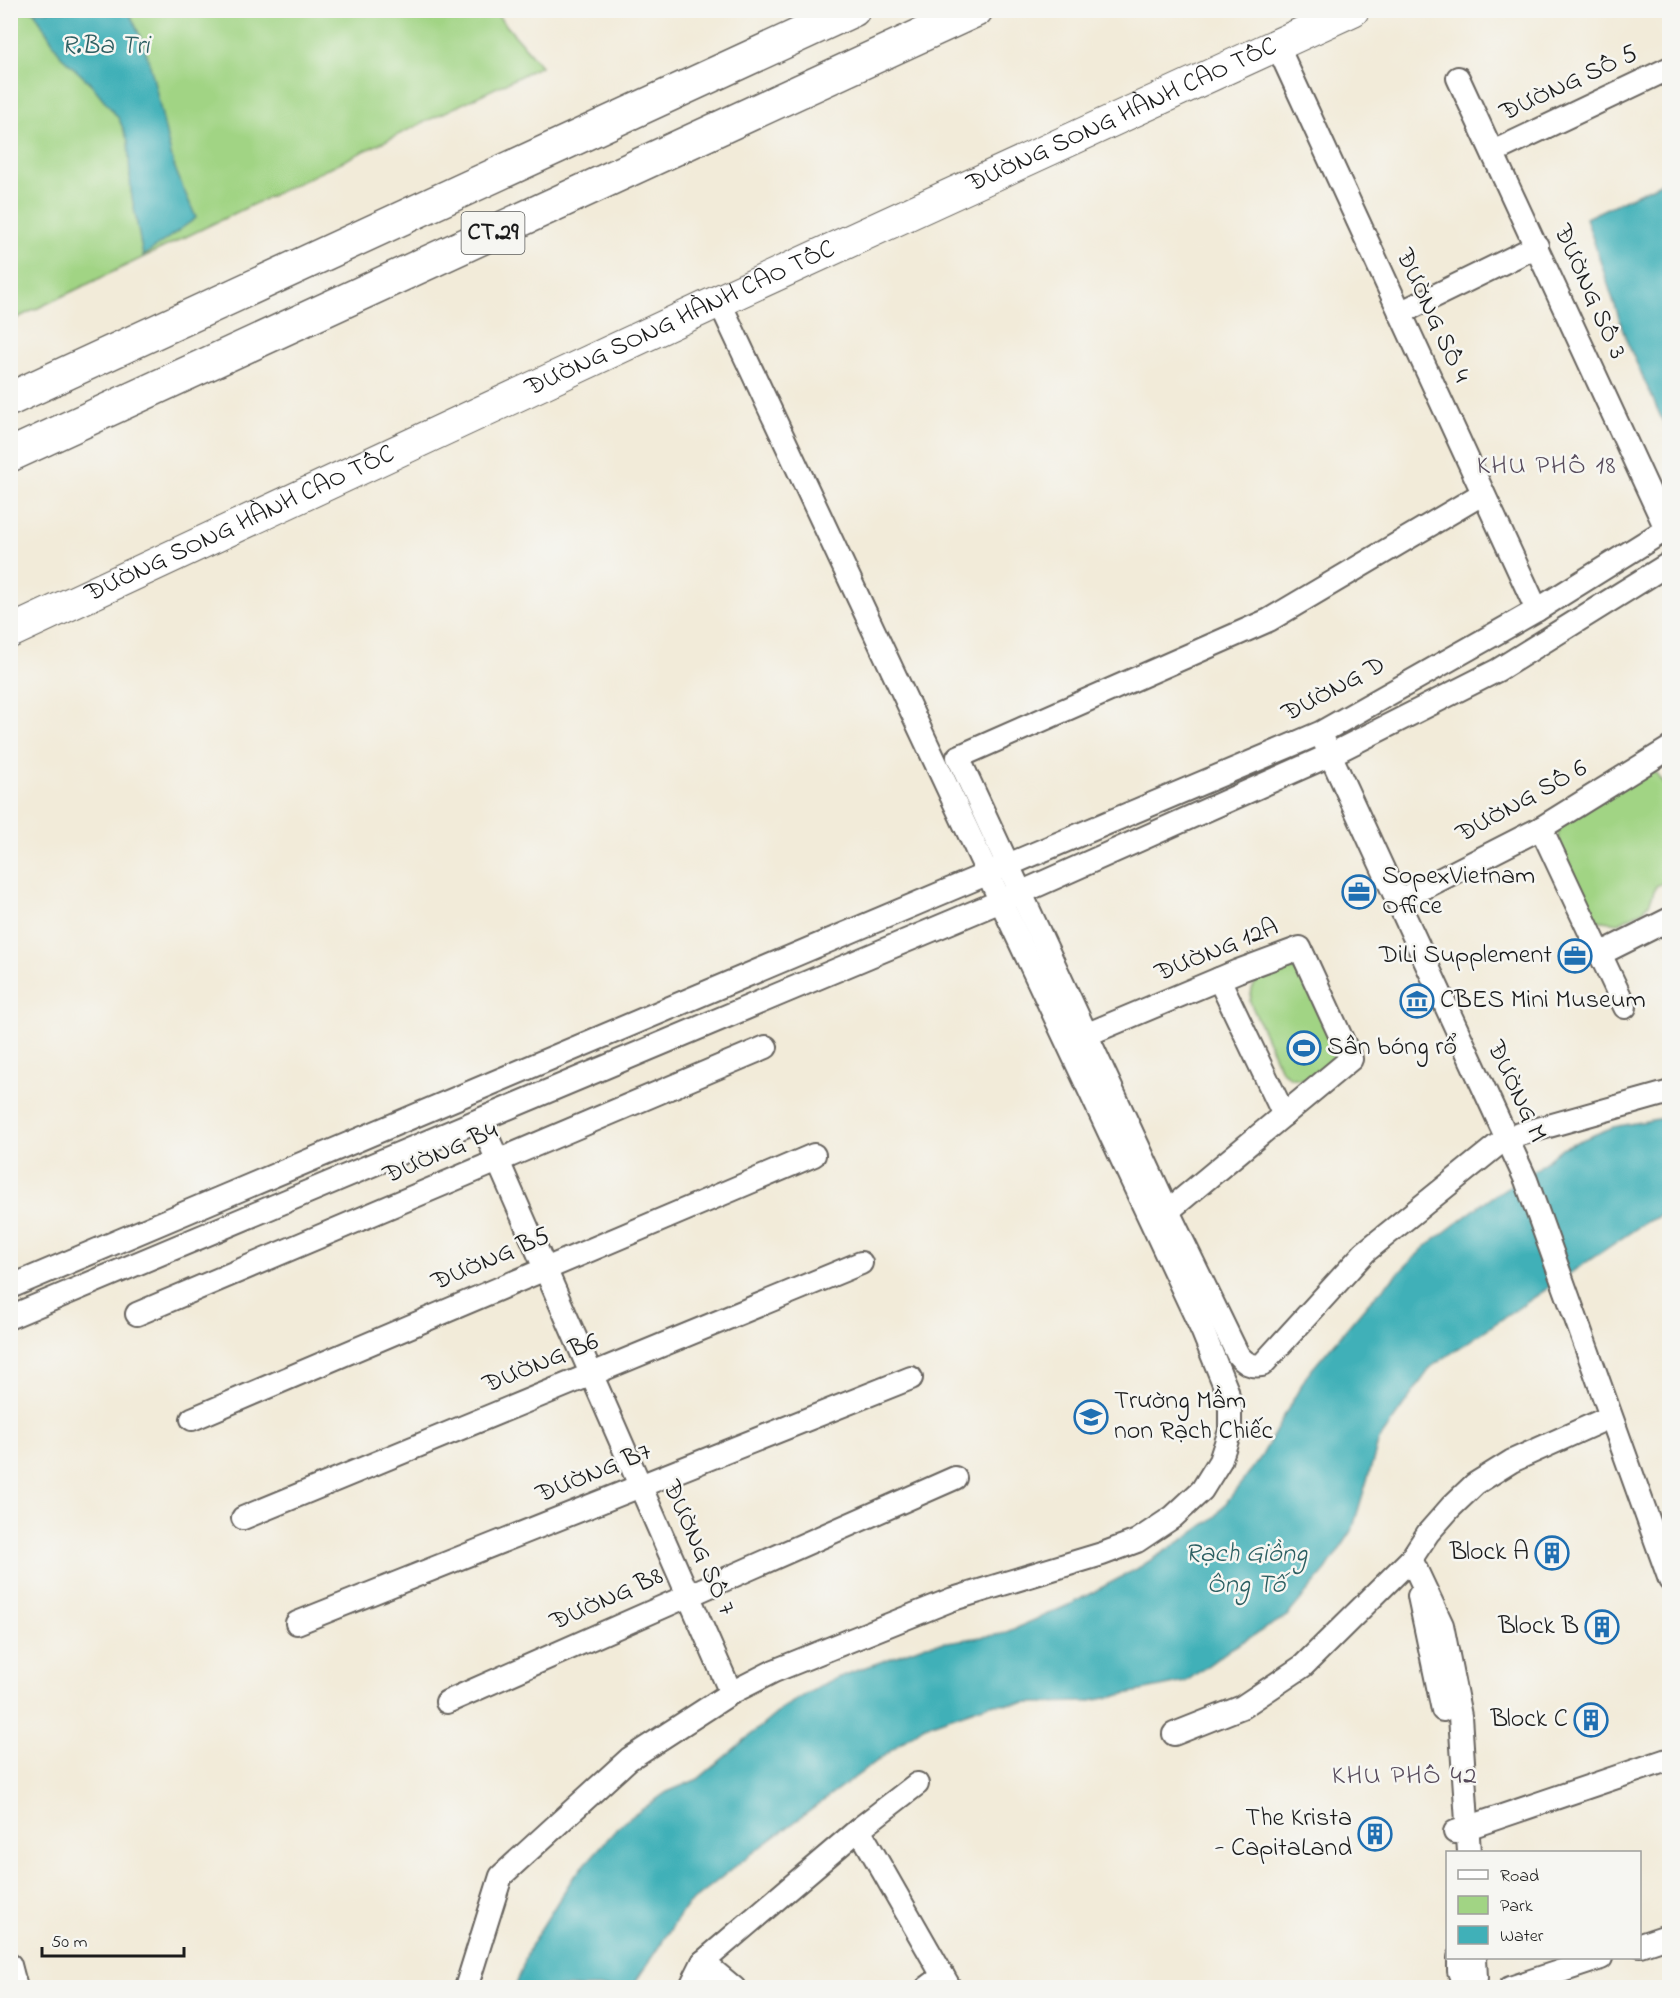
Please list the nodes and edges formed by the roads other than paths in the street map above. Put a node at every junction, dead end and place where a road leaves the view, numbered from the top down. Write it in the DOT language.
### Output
graph roads {
  1 [pos="854,10"];
  2 [pos="976,10"];
  3 [pos="1353,10"];
  4 [pos="1277,45"];
  5 [pos="1670,68"];
  6 [pos="1458,78"];
  7 [pos="1493,152"];
  8 [pos="1537,246"];
  9 [pos="719,301"];
  10 [pos="1400,313"];
  11 [pos="10,399"];
  12 [pos="10,455"];
  13 [pos="1482,494"];
  14 [pos="1668,531"];
  15 [pos="1670,563"];
  16 [pos="1537,610"];
  17 [pos="10,632"];
  18 [pos="1320,733"];
  19 [pos="1330,755"];
  20 [pos="1665,759"];
  21 [pos="1541,828"];
  22 [pos="998,870"];
  23 [pos="1011,897"];
  24 [pos="1398,901"];
  25 [pos="1670,919"];
  26 [pos="1600,954"];
  27 [pos="1219,979"];
  28 [pos="1625,1007"];
  29 [pos="1088,1034"];
  30 [pos="766,1047"];
  31 [pos="1670,1092"];
  32 [pos="1284,1115"];
  33 [pos="480,1120"];
  34 [pos="1506,1138"];
  35 [pos="814,1155"];
  36 [pos="498,1161"];
  37 [pos="1168,1211"];
  38 [pos="861,1263"];
  39 [pos="545,1268"];
  40 [pos="10,1287"];
  41 [pos="137,1314"];
  42 [pos="10,1317"];
  43 [pos="591,1374"];
  44 [pos="911,1378"];
  45 [pos="1610,1417"];
  46 [pos="192,1419"];
  47 [pos="955,1478"];
  48 [pos="640,1487"];
  49 [pos="243,1518"];
  50 [pos="1411,1559"];
  51 [pos="1670,1580"];
  52 [pos="688,1596"];
  53 [pos="297,1623"];
  54 [pos="730,1693"];
  55 [pos="447,1702"];
  56 [pos="1174,1734"];
  57 [pos="1670,1759"];
  58 [pos="917,1784"];
  59 [pos="859,1829"];
  60 [pos="1460,1838"];
  61 [pos="1468,1851"];
  62 [pos="1670,1935"];
  63 [pos="1641,1945"];
  64 [pos="1459,1959"];
  65 [pos="1474,1959"];
  66 [pos="1598,1959"];
  67 [pos="703,1962"];
  68 [pos="10,1965"];
  69 [pos="940,1984"];
  70 [pos="16,1988"];
  71 [pos="466,1988"];
  72 [pos="690,1988"];
  73 [pos="734,1988"];
  74 [pos="1465,1988"];
  75 [pos="1473,1988"];
  76 [pos="1510,1988"];
  1 -- 11 [label="highway, CT.29"];
  2 -- 12 [label="highway, CT.29"];
  3 -- 4 [label="main road, ĐƯỜNG SONG HÀNH CAO TỐC"];
  4 -- 9 [label="main road, ĐƯỜNG SONG HÀNH CAO TỐC"];
  4 -- 10 [label="street, ĐƯỜNG SỐ 4"];
  5 -- 7 [label="street, ĐƯỜNG SỐ 5"];
  6 -- 7 [label="street, ĐƯỜNG SỐ 3"];
  7 -- 8 [label="street, ĐƯỜNG SỐ 3"];
  8 -- 10 [label="street"];
  8 -- 14 [label="street, ĐƯỜNG SỐ 3"];
  9 -- 17 [label="main road, ĐƯỜNG SONG HÀNH CAO TỐC"];
  9 -- 22 [label="street"];
  10 -- 13 [label="street, ĐƯỜNG SỐ 4"];
  13 -- 16 [label="street, ĐƯỜNG SỐ 4"];
  13 -- 22 [label="street"];
  14 -- 16 [label="street, ĐƯỜNG D"];
  15 -- 19 [label="street"];
  16 -- 18 [label="street, ĐƯỜNG D"];
  18 -- 19 [label="street, ĐƯỜNG M"];
  18 -- 22 [label="street, ĐƯỜNG D"];
  19 -- 23 [label="street"];
  19 -- 24 [label="street, ĐƯỜNG M"];
  20 -- 21 [label="street, ĐƯỜNG SỐ 6"];
  21 -- 24 [label="street, ĐƯỜNG SỐ 6"];
  21 -- 26 [label="street"];
  22 -- 23 [label="street"];
  22 -- 40 [label="street, ĐƯỜNG D"];
  23 -- 29 [label="street"];
  23 -- 33 [label="street"];
  23 -- 54 [label="street"];
  24 -- 34 [label="street, ĐƯỜNG M"];
  25 -- 26 [label="street"];
  26 -- 28 [label="street"];
  27 -- 29 [label="street, ĐƯỜNG 12A"];
  27 -- 32 [label="street"];
  27 -- 32 [label="street, ĐƯỜNG 12A"];
  29 -- 37 [label="street"];
  30 -- 36 [label="street, ĐƯỜNG B4"];
  31 -- 34 [label="street"];
  32 -- 37 [label="street, ĐƯỜNG 12A"];
  33 -- 36 [label="street, ĐƯỜNG SỐ 7"];
  33 -- 42 [label="street"];
  34 -- 37 [label="street"];
  34 -- 45 [label="street, ĐƯỜNG M"];
  35 -- 39 [label="street, ĐƯỜNG B5"];
  36 -- 39 [label="street, ĐƯỜNG SỐ 7"];
  36 -- 41 [label="street, ĐƯỜNG B4"];
  38 -- 43 [label="street, ĐƯỜNG B6"];
  39 -- 43 [label="street, ĐƯỜNG SỐ 7"];
  39 -- 46 [label="street, ĐƯỜNG B5"];
  43 -- 48 [label="street, ĐƯỜNG SỐ 7"];
  43 -- 49 [label="street, ĐƯỜNG B6"];
  44 -- 48 [label="street, ĐƯỜNG B7"];
  45 -- 50 [label="street"];
  45 -- 51 [label="street, ĐƯỜNG M"];
  47 -- 52 [label="street, ĐƯỜNG B8"];
  48 -- 52 [label="street, ĐƯỜNG SỐ 7"];
  48 -- 53 [label="street, ĐƯỜNG B7"];
  50 -- 56 [label="street"];
  50 -- 60 [label="street"];
  52 -- 54 [label="street, ĐƯỜNG SỐ 7"];
  52 -- 55 [label="street, ĐƯỜNG B8"];
  54 -- 71 [label="street"];
  57 -- 60 [label="street"];
  58 -- 59 [label="street"];
  59 -- 67 [label="street"];
  59 -- 69 [label="street"];
  60 -- 61 [label="street"];
  62 -- 63 [label="street"];
  64 -- 74 [label="street"];
  65 -- 75 [label="street"];
  66 -- 76 [label="street"];
  67 -- 72 [label="street"];
  67 -- 73 [label="street"];
  68 -- 70 [label="street"];
}
